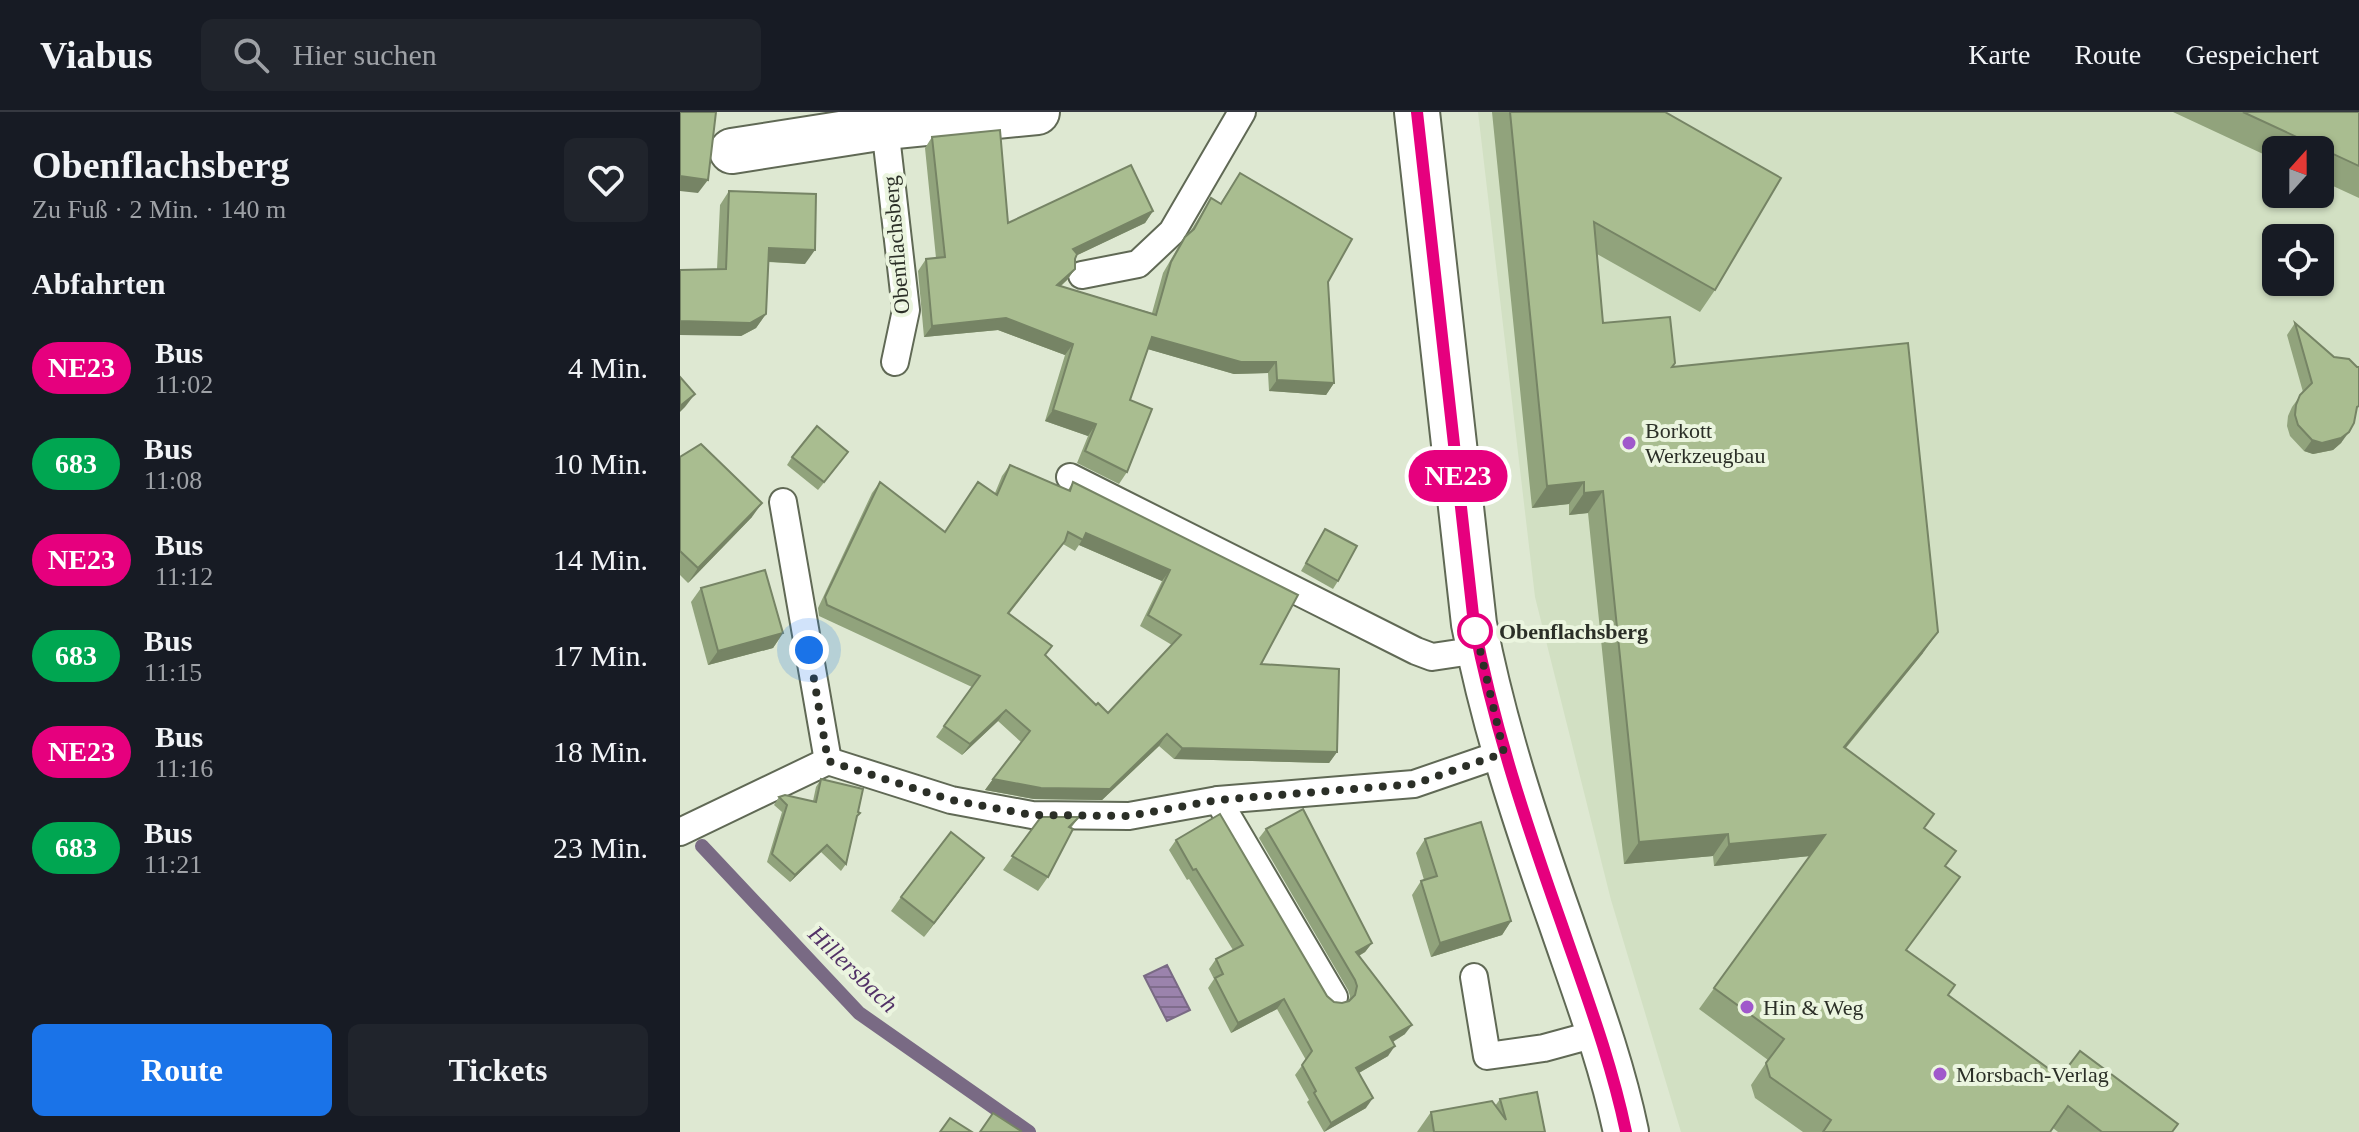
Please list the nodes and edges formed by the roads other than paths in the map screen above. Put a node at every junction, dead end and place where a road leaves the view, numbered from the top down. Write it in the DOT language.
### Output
graph roads {
  1 [pos="1037,112"];
  2 [pos="1242,112"];
  3 [pos="1417,112"];
  4 [pos="885,127"];
  5 [pos="732,151"];
  6 [pos="1082,275"];
  7 [pos="895,362"];
  8 [pos="1070,477"];
  9 [pos="783,502"];
  10 [pos="1479,650"];
  11 [pos="1504,753"];
  12 [pos="828,761"];
  13 [pos="1218,800"];
  14 [pos="680,832"];
  15 [pos="1474,977"];
  16 [pos="1334,997"];
  17 [pos="1599,1033"];
  18 [pos="1626,1132"];
  1 -- 4 [label="main road"];
  2 -- 6 [label="lane"];
  3 -- 10 [label="main road"];
  4 -- 5 [label="main road"];
  4 -- 7 [label="lane, Obenflachsberg"];
  8 -- 10 [label="lane"];
  9 -- 12 [label="lane"];
  10 -- 11 [label="main road"];
  11 -- 13 [label="lane"];
  11 -- 17 [label="main road"];
  12 -- 13 [label="lane"];
  12 -- 14 [label="lane"];
  13 -- 16 [label="lane"];
  15 -- 17 [label="lane"];
  17 -- 18 [label="main road"];
}
